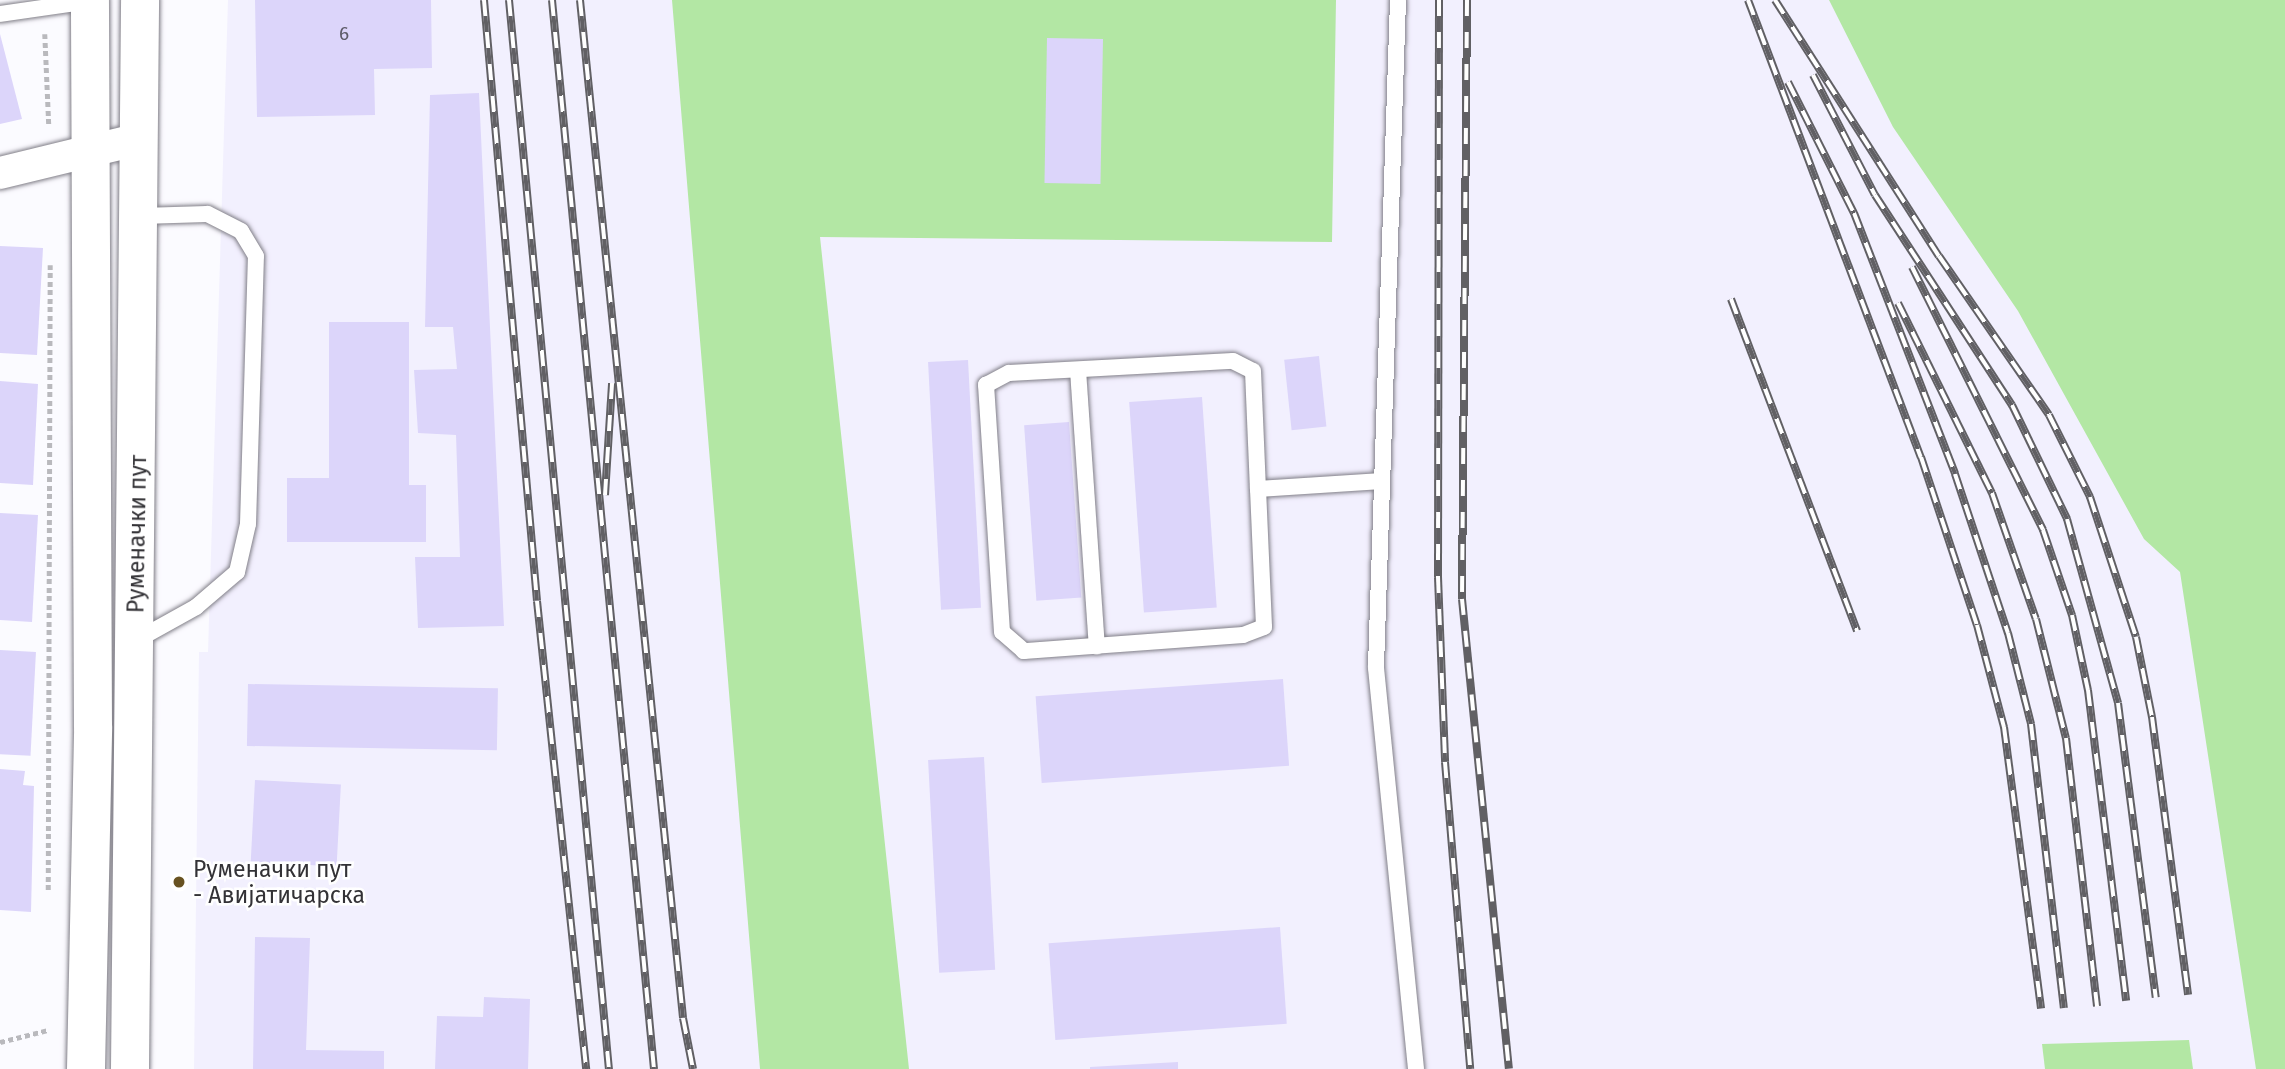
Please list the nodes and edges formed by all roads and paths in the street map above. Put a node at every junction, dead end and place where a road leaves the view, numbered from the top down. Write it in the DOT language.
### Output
graph roads {
  1 [pos="140,0"];
  2 [pos="1398,0"];
  3 [pos="90,1"];
  4 [pos="44,8"];
  5 [pos="0,14"];
  6 [pos="139,139"];
  7 [pos="90,150"];
  8 [pos="50,160"];
  9 [pos="0,173"];
  10 [pos="141,216"];
  11 [pos="50,257"];
  12 [pos="1078,370"];
  13 [pos="1382,481"];
  14 [pos="1258,489"];
  15 [pos="135,641"];
  16 [pos="1097,646"];
  17 [pos="48,905"];
  18 [pos="48,1016"];
  19 [pos="48,1030"];
  20 [pos="0,1042"];
  21 [pos="48,1043"];
  22 [pos="86,1069"];
  23 [pos="130,1069"];
  24 [pos="1416,1069"];
  1 -- 6 [label="main road, Руменачки пут"];
  2 -- 13 [label="lane"];
  3 -- 4 [label="lane"];
  3 -- 7 [label="main road, Руменачки пут"];
  4 -- 5 [label="lane"];
  4 -- 8 [label="path"];
  6 -- 7 [label="street"];
  6 -- 10 [label="main road, Руменачки пут"];
  7 -- 8 [label="street"];
  7 -- 22 [label="main road, Руменачки пут"];
  8 -- 9 [label="street"];
  10 -- 15 [label="main road, Руменачки пут"];
  10 -- 15 [label="lane"];
  11 -- 17 [label="path"];
  12 -- 14 [label="lane"];
  12 -- 16 [label="lane"];
  12 -- 16 [label="lane"];
  13 -- 14 [label="lane"];
  13 -- 24 [label="lane"];
  14 -- 16 [label="lane"];
  15 -- 23 [label="main road, Руменачки пут"];
  18 -- 19 [label="path"];
  19 -- 20 [label="path"];
  19 -- 21 [label="path"];
}
